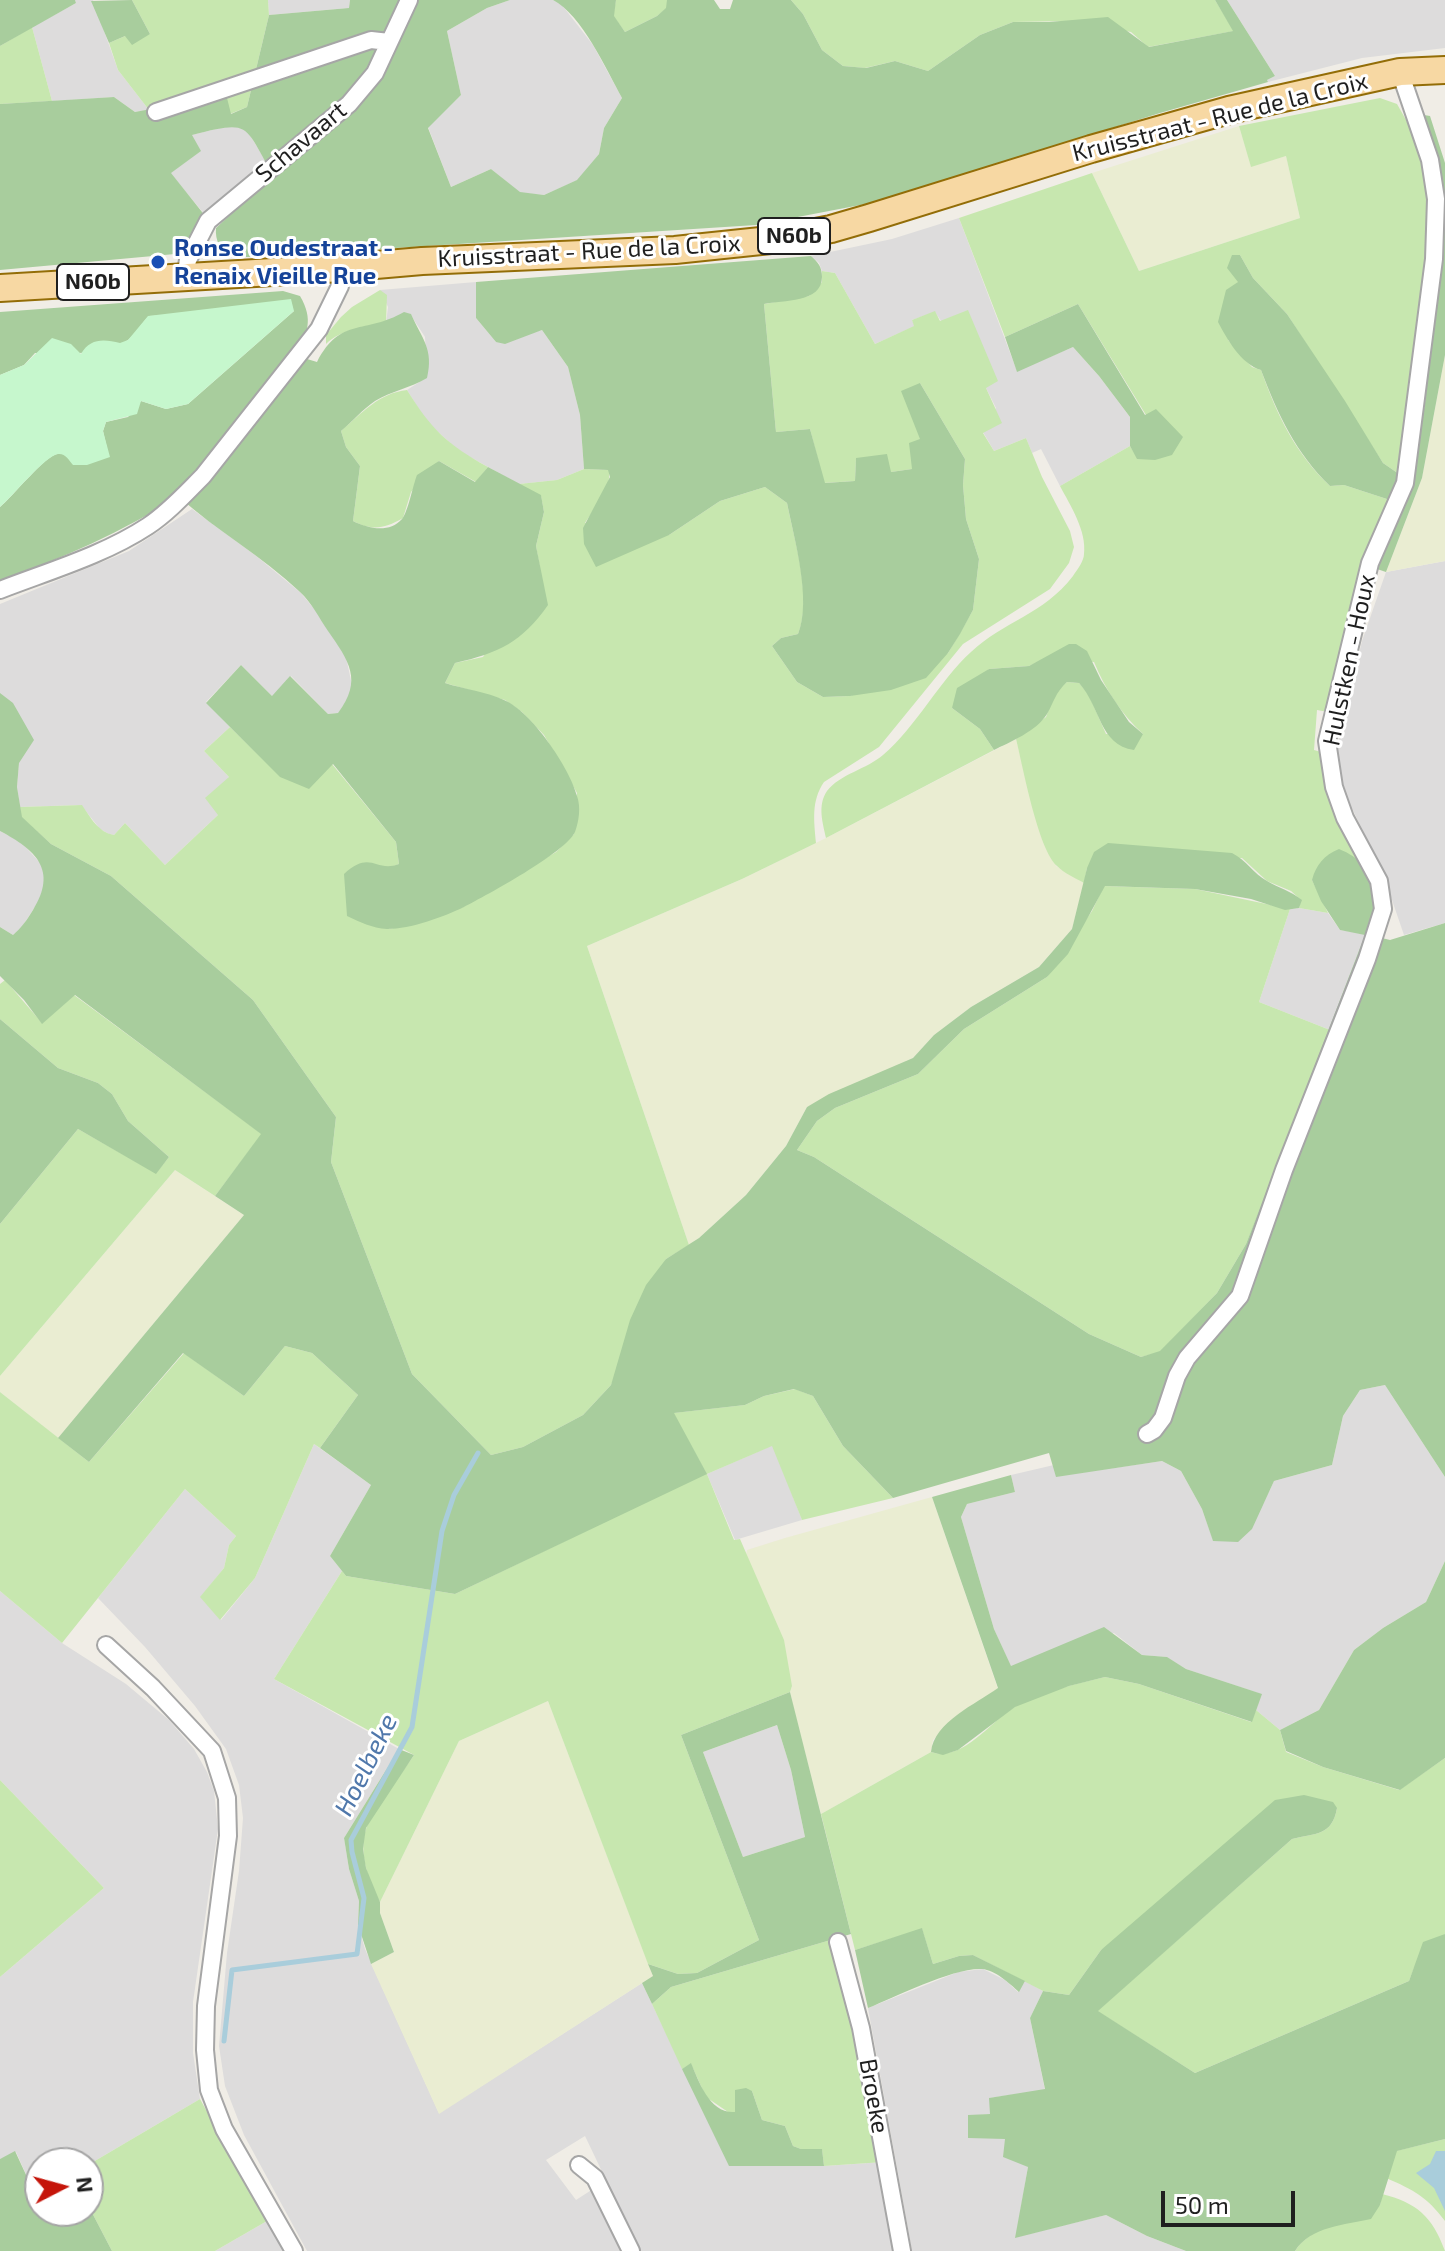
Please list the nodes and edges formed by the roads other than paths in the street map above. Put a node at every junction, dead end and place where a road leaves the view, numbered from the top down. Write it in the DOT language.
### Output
graph roads {
  1 [pos="409,0"];
  2 [pos="389,42"];
  3 [pos="1445,70"];
  4 [pos="1400,72"];
  5 [pos="156,112"];
  6 [pos="341,268"];
  7 [pos="185,277"];
  8 [pos="0,288"];
  9 [pos="0,590"];
  10 [pos="1147,1434"];
  11 [pos="106,1645"];
  12 [pos="838,1942"];
  13 [pos="579,2165"];
  14 [pos="294,2251"];
  15 [pos="631,2251"];
  16 [pos="902,2251"];
  1 -- 2 [label="street, Schavaart"];
  2 -- 5 [label="street"];
  2 -- 7 [label="street, Schavaart"];
  3 -- 4 [label="main road, Kruisstraat - Rue de la Croix / N60b"];
  4 -- 6 [label="main road, Kruisstraat - Rue de la Croix / N60b"];
  4 -- 10 [label="street, Hulstken - Houx"];
  6 -- 7 [label="main road, Kruisstraat - Rue de la Croix / N60b"];
  6 -- 9 [label="street"];
  7 -- 8 [label="main road, Kruisstraat - Rue de la Croix / N60b"];
  11 -- 14 [label="street"];
  12 -- 16 [label="street, Broeke"];
  13 -- 15 [label="street"];
}
